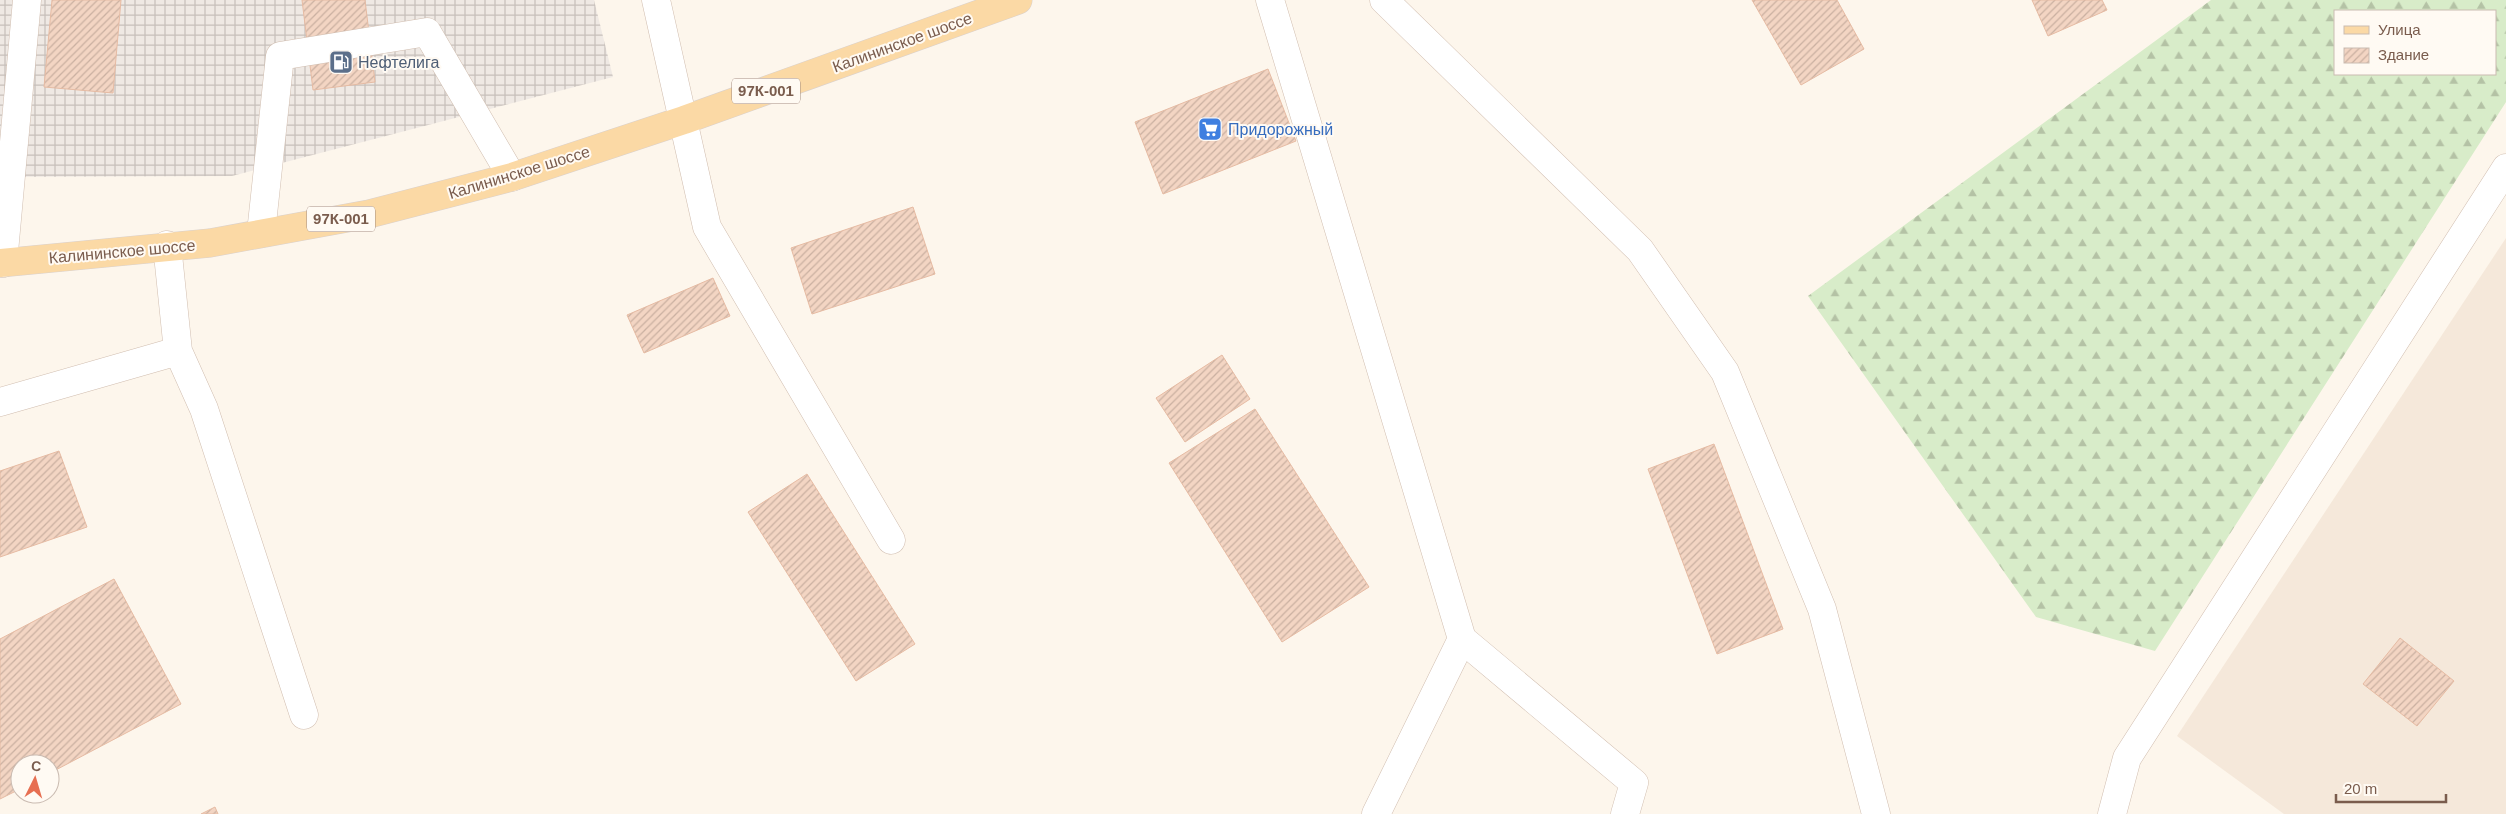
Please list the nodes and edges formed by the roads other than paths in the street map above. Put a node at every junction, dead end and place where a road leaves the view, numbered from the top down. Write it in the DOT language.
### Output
graph roads {
  1 [pos="27,0"];
  2 [pos="656,0"];
  3 [pos="1018,0"];
  4 [pos="1270,0"];
  5 [pos="1384,0"];
  6 [pos="684,120"];
  7 [pos="2506,168"];
  8 [pos="512,177"];
  9 [pos="262,233"];
  10 [pos="167,245"];
  11 [pos="1,263"];
  12 [pos="178,351"];
  13 [pos="0,402"];
  14 [pos="891,540"];
  15 [pos="1462,639"];
  16 [pos="304,715"];
  17 [pos="1376,814"];
  18 [pos="1625,814"];
  19 [pos="1876,814"];
  20 [pos="2112,814"];
  1 -- 11 [label="street"];
  2 -- 6 [label="street"];
  3 -- 6 [label="main road, Калининское шоссе / 97К-001"];
  4 -- 15 [label="street"];
  5 -- 19 [label="street"];
  6 -- 8 [label="main road, Калининское шоссе / 97К-001"];
  6 -- 14 [label="street"];
  7 -- 20 [label="street"];
  8 -- 9 [label="main road, Калининское шоссе / 97К-001"];
  8 -- 9 [label="street"];
  9 -- 10 [label="main road, Калининское шоссе / 97К-001"];
  10 -- 11 [label="main road, Калининское шоссе / 97К-001"];
  10 -- 12 [label="street"];
  12 -- 13 [label="street"];
  12 -- 16 [label="street"];
  15 -- 17 [label="street"];
  15 -- 18 [label="street"];
}
